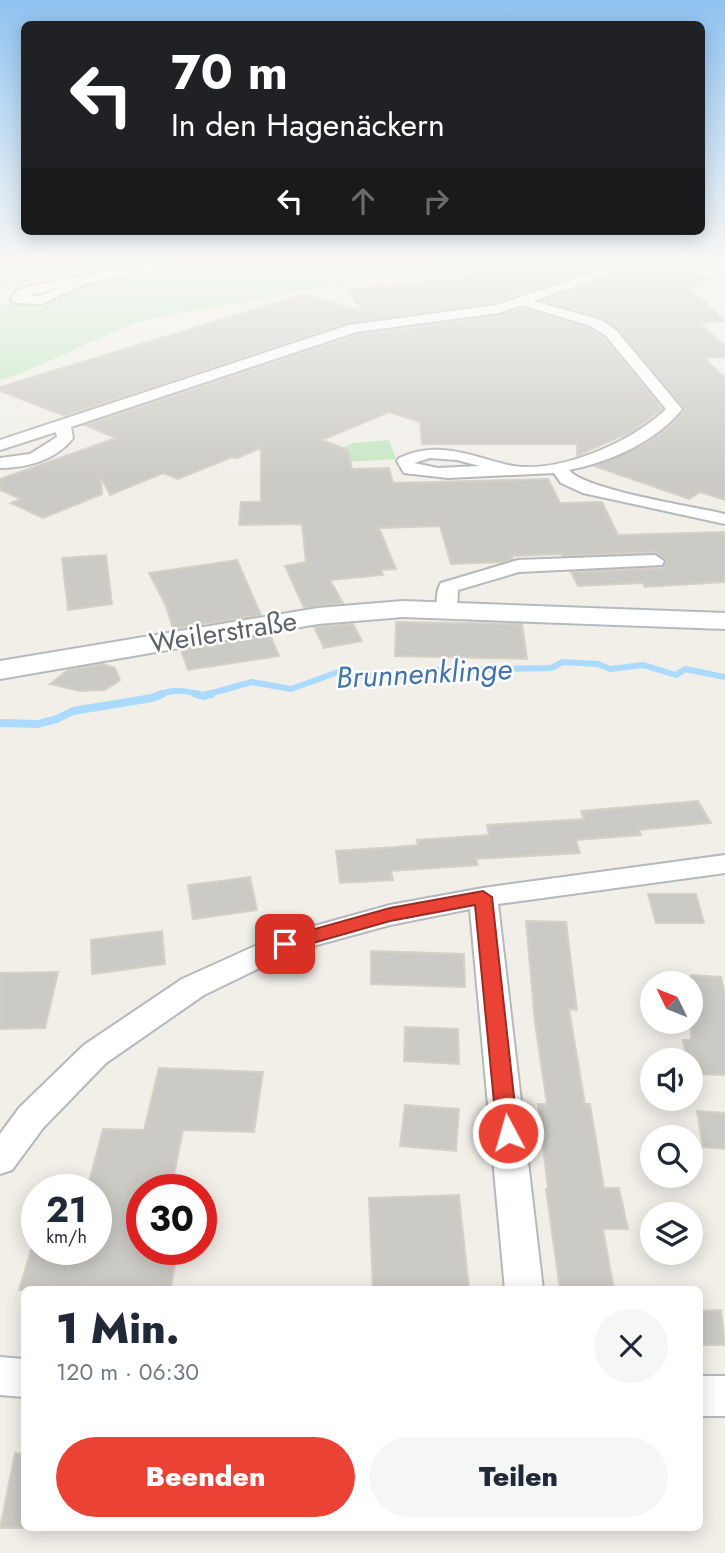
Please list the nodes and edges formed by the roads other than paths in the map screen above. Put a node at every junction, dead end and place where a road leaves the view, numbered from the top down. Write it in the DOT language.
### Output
graph roads {
  1 [pos="337,333"];
  2 [pos="611,333"];
  3 [pos="63,424"];
  4 [pos="0,445"];
  5 [pos="0,463"];
  6 [pos="559,468"];
  7 [pos="508,470"];
  8 [pos="725,519"];
  9 [pos="655,561"];
  10 [pos="447,611"];
  11 [pos="725,621"];
  12 [pos="0,670"];
  13 [pos="725,865"];
  14 [pos="483,897"];
  15 [pos="0,1160"];
  16 [pos="524,1286"];
  17 [pos="0,1376"];
  18 [pos="21,1378"];
  19 [pos="703,1396"];
  20 [pos="725,1396"];
  1 -- 3 [label="street"];
  2 -- 6 [label="street"];
  3 -- 4 [label="street"];
  3 -- 5 [label="street"];
  6 -- 7 [label="street"];
  6 -- 8 [label="street"];
  7 -- 7 [label="street"];
  9 -- 10 [label="street"];
  10 -- 11 [label="main road, Weilerstraße"];
  10 -- 12 [label="main road, Weilerstraße"];
  13 -- 14 [label="street"];
  14 -- 15 [label="street"];
  14 -- 16 [label="street"];
  17 -- 18 [label="street"];
  19 -- 20 [label="street"];
}
